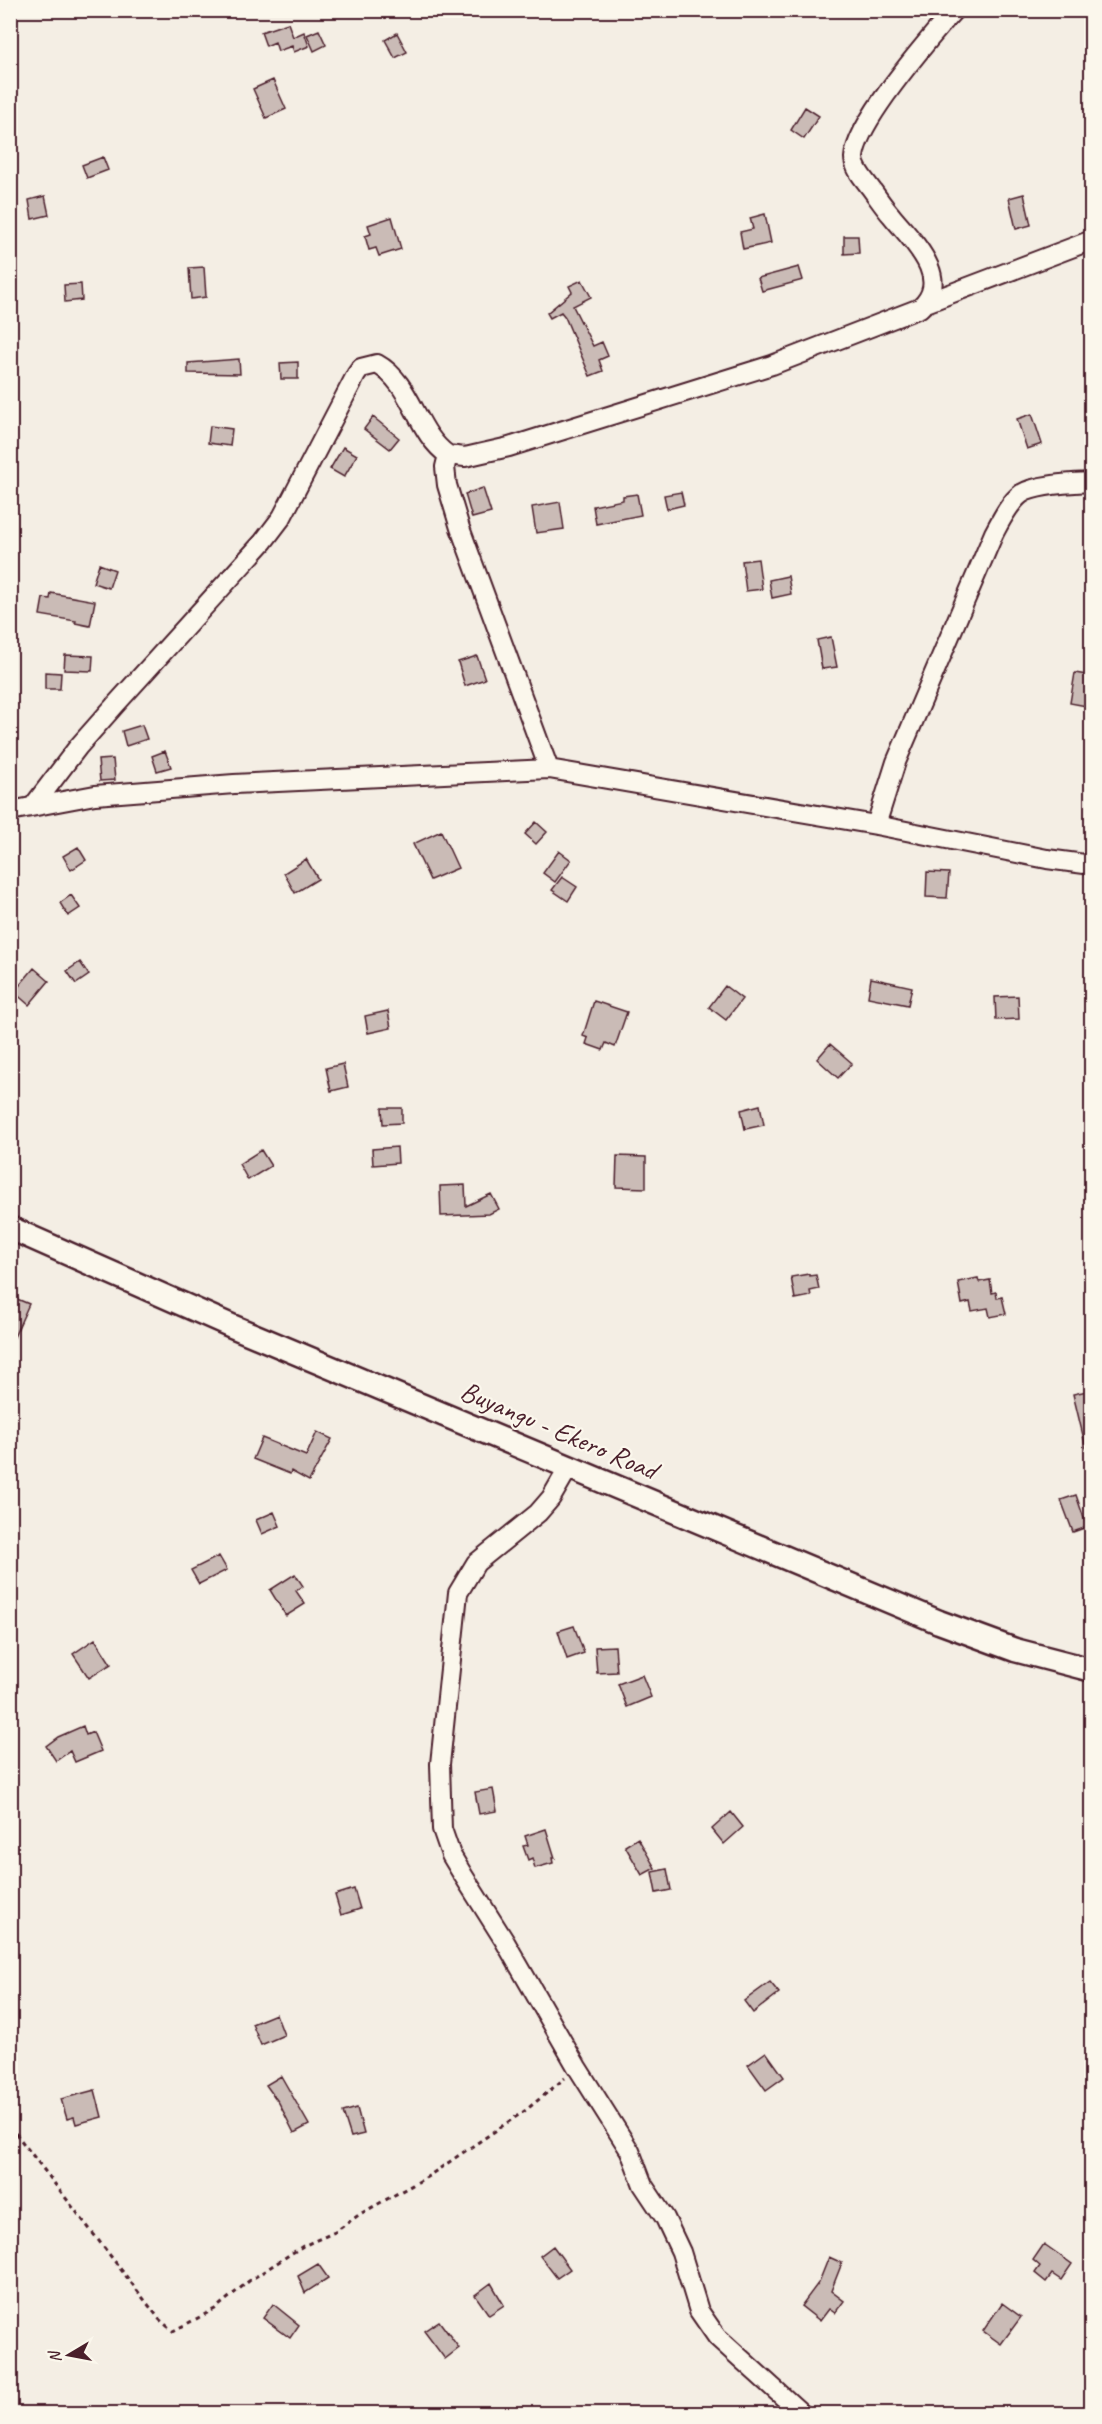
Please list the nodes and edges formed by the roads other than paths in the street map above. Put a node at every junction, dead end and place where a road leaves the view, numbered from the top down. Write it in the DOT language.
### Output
graph roads {
  1 [pos="954,10"];
  2 [pos="1092,240"];
  3 [pos="926,303"];
  4 [pos="448,455"];
  5 [pos="1092,482"];
  6 [pos="549,769"];
  7 [pos="34,806"];
  8 [pos="10,811"];
  9 [pos="876,825"];
  10 [pos="1092,865"];
  11 [pos="10,1228"];
  12 [pos="569,1467"];
  13 [pos="1092,1670"];
  14 [pos="802,2414"];
  1 -- 3 [label="street"];
  2 -- 3 [label="street"];
  3 -- 4 [label="street"];
  4 -- 6 [label="street"];
  4 -- 7 [label="street"];
  5 -- 9 [label="street"];
  6 -- 7 [label="street"];
  6 -- 9 [label="street"];
  7 -- 8 [label="street"];
  9 -- 10 [label="street"];
  11 -- 12 [label="main road, Buyangu - Ekero Road"];
  12 -- 13 [label="main road, Buyangu - Ekero Road"];
  12 -- 14 [label="street"];
}
